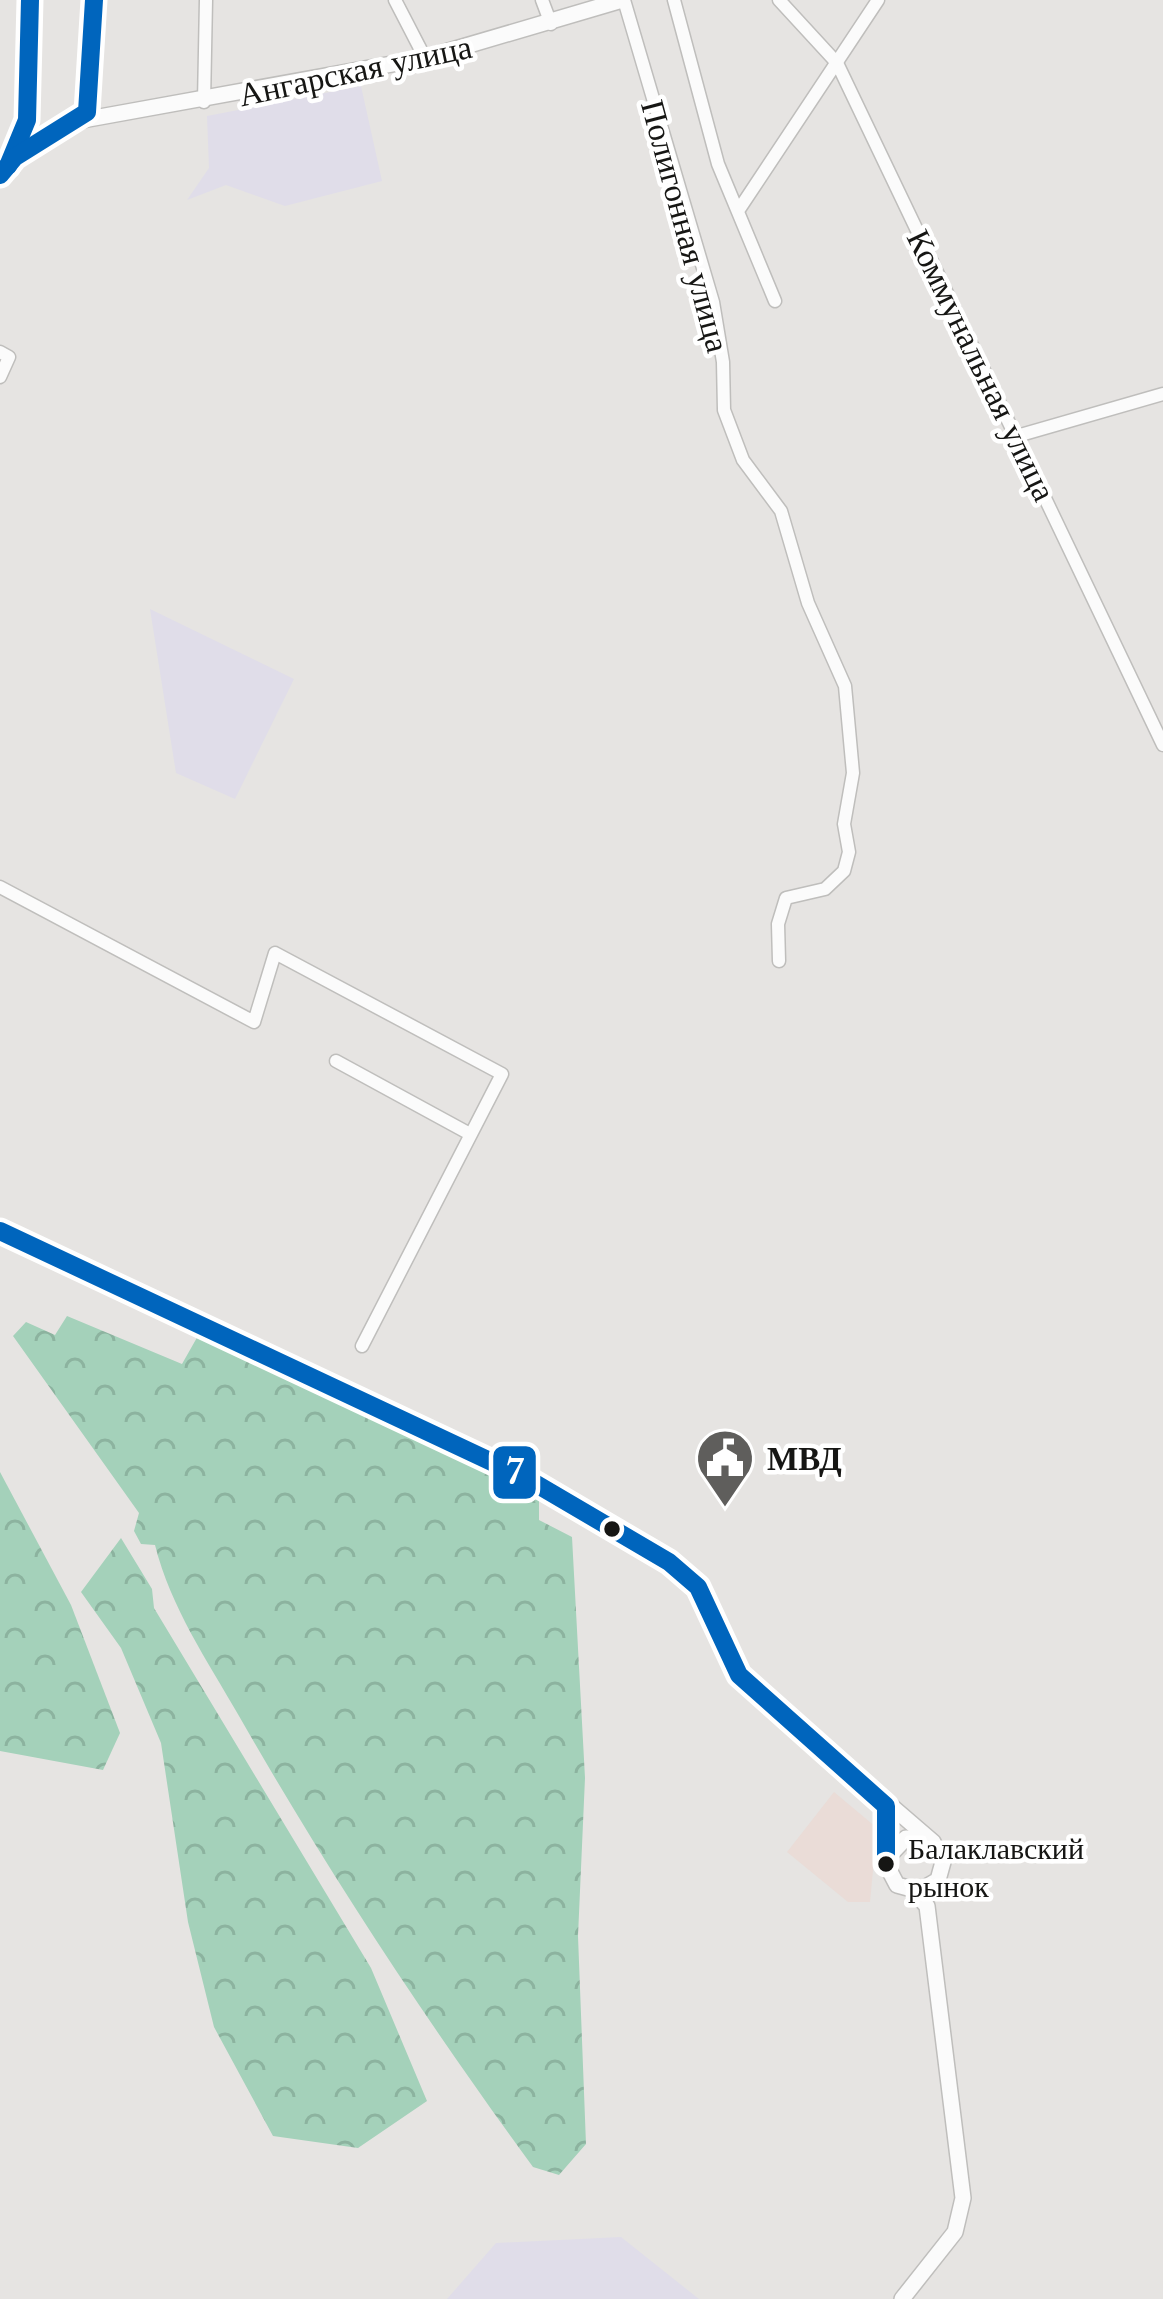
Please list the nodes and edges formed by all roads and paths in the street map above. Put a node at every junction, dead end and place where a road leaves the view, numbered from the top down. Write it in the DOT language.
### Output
graph roads {
  1 [pos="30,0"];
  2 [pos="94,0"];
  3 [pos="206,0"];
  4 [pos="395,0"];
  5 [pos="542,0"];
  6 [pos="623,0"];
  7 [pos="674,0"];
  8 [pos="779,0"];
  9 [pos="878,0"];
  10 [pos="551,24"];
  11 [pos="425,58"];
  12 [pos="837,63"];
  13 [pos="204,102"];
  14 [pos="86,112"];
  15 [pos="27,120"];
  16 [pos="47,136"];
  17 [pos="15,157"];
  18 [pos="0,175"];
  19 [pos="740,208"];
  20 [pos="775,301"];
  21 [pos="0,352"];
  22 [pos="0,377"];
  23 [pos="1163,394"];
  24 [pos="1017,436"];
  25 [pos="1163,745"];
  26 [pos="0,887"];
  27 [pos="778,961"];
  28 [pos="336,1060"];
  29 [pos="470,1134"];
  30 [pos="0,1231"];
  31 [pos="362,1346"];
  32 [pos="886,1806"];
  33 [pos="932,1842"];
  34 [pos="886,1861"];
  35 [pos="930,1887"];
  36 [pos="913,1891"];
  37 [pos="926,1906"];
  38 [pos="902,2299"];
  1 -- 15 [label="main road"];
  2 -- 14 [label="main road"];
  3 -- 13 [label="street"];
  4 -- 11 [label="street"];
  5 -- 10 [label="street"];
  6 -- 10 [label="main road, Ангарская улица"];
  6 -- 27 [label="street, Полигонная улица"];
  7 -- 19 [label="street, Полигонная улица"];
  8 -- 12 [label="street, Коммунальная улица"];
  9 -- 12 [label="street, Полигонная улица"];
  10 -- 11 [label="main road, Ангарская улица"];
  11 -- 13 [label="main road, Ангарская улица"];
  12 -- 19 [label="street, Полигонная улица"];
  12 -- 24 [label="street, Коммунальная улица"];
  13 -- 14 [label="main road, Ангарская улица"];
  14 -- 16 [label="main road, Ангарская улица"];
  15 -- 16 [label="main road"];
  15 -- 17 [label="main road"];
  16 -- 17 [label="main road, Ангарская улица"];
  17 -- 18 [label="main road"];
  19 -- 20 [label="street, Полигонная улица"];
  21 -- 22 [label="street"];
  23 -- 24 [label="street"];
  24 -- 25 [label="street, Коммунальная улица"];
  26 -- 29 [label="street"];
  28 -- 29 [label="street"];
  29 -- 31 [label="street"];
  30 -- 32 [label="main road"];
  32 -- 33 [label="main road"];
  32 -- 34 [label="main road"];
  33 -- 34 [label="main road"];
  33 -- 35 [label="main road"];
  34 -- 36 [label="main road"];
  35 -- 36 [label="main road"];
  35 -- 37 [label="main road"];
  36 -- 37 [label="main road"];
  37 -- 38 [label="main road"];
}
